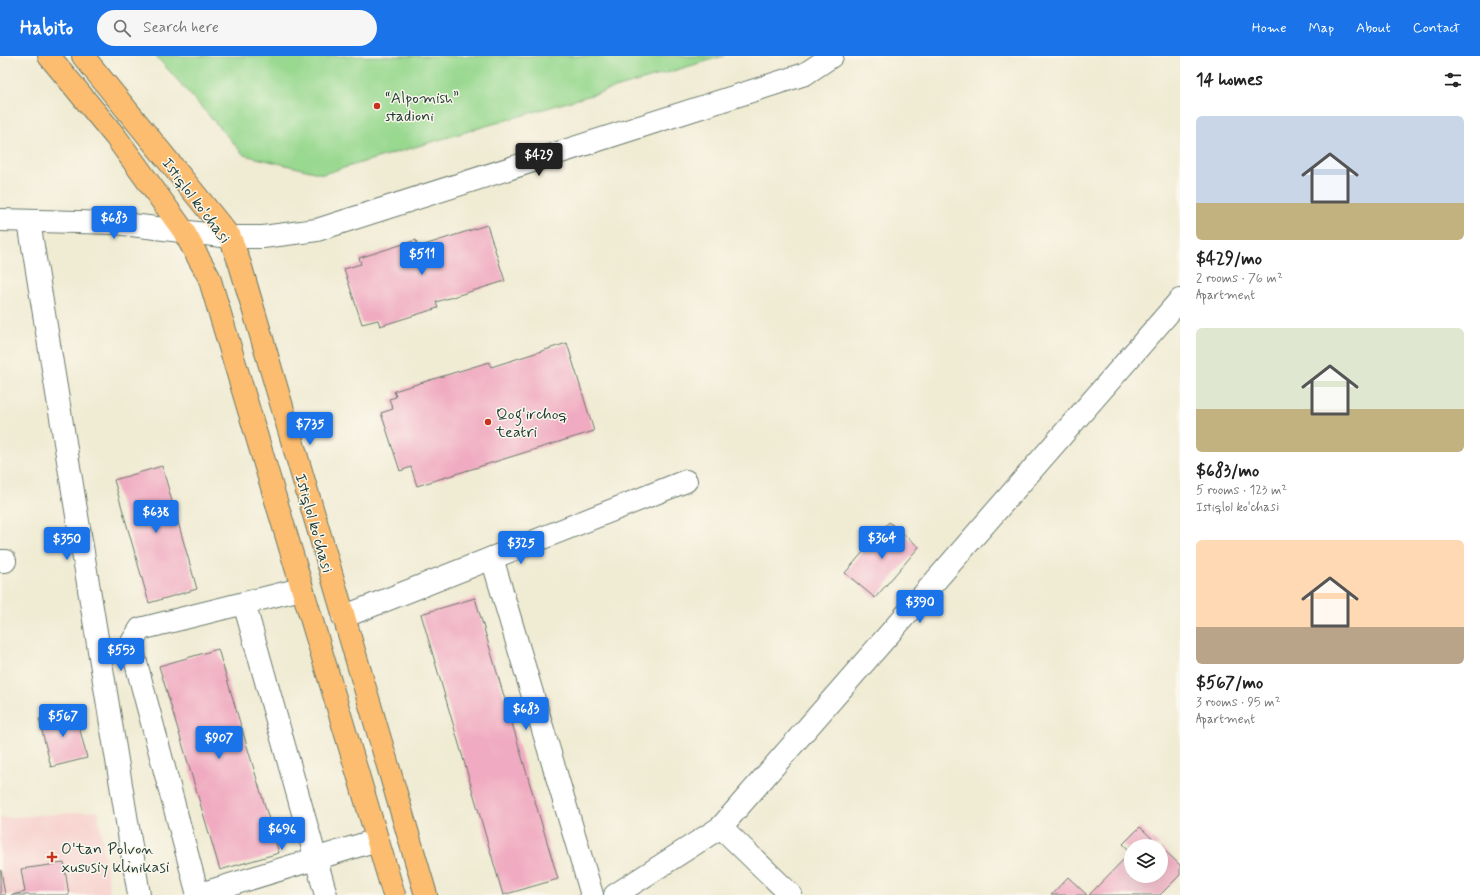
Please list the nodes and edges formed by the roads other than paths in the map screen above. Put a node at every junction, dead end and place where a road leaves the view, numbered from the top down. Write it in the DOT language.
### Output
graph roads {
  1 [pos="49,56"];
  2 [pos="83,56"];
  3 [pos="832,56"];
  4 [pos="0,220"];
  5 [pos="29,222"];
  6 [pos="183,230"];
  7 [pos="230,237"];
  8 [pos="1180,300"];
  9 [pos="686,482"];
  10 [pos="492,558"];
  11 [pos="301,589"];
  12 [pos="244,603"];
  13 [pos="343,617"];
  14 [pos="721,827"];
  15 [pos="377,840"];
  16 [pos="315,859"];
  17 [pos="139,895"];
  18 [pos="197,895"];
  19 [pos="326,895"];
  20 [pos="394,895"];
  21 [pos="426,895"];
  22 [pos="592,895"];
  23 [pos="615,895"];
  24 [pos="791,895"];
  1 -- 6 [label="main road, Istiqlol ko'chasi"];
  2 -- 7 [label="main road, Istiqlol ko'chasi"];
  3 -- 7 [label="street"];
  4 -- 5 [label="street"];
  5 -- 6 [label="street"];
  5 -- 17 [label="street"];
  6 -- 7 [label="street"];
  6 -- 11 [label="main road, Istiqlol ko'chasi"];
  7 -- 13 [label="main road, Istiqlol ko'chasi"];
  8 -- 14 [label="street"];
  9 -- 10 [label="street"];
  10 -- 13 [label="street"];
  10 -- 22 [label="street"];
  11 -- 12 [label="street"];
  11 -- 15 [label="main road, Istiqlol ko'chasi"];
  12 -- 16 [label="street"];
  12 -- 18 [label="street"];
  13 -- 21 [label="main road, Istiqlol ko'chasi"];
  14 -- 23 [label="street"];
  14 -- 24 [label="street"];
  15 -- 16 [label="street"];
  15 -- 20 [label="main road, Istiqlol ko'chasi"];
  16 -- 18 [label="street"];
  16 -- 19 [label="street"];
}
